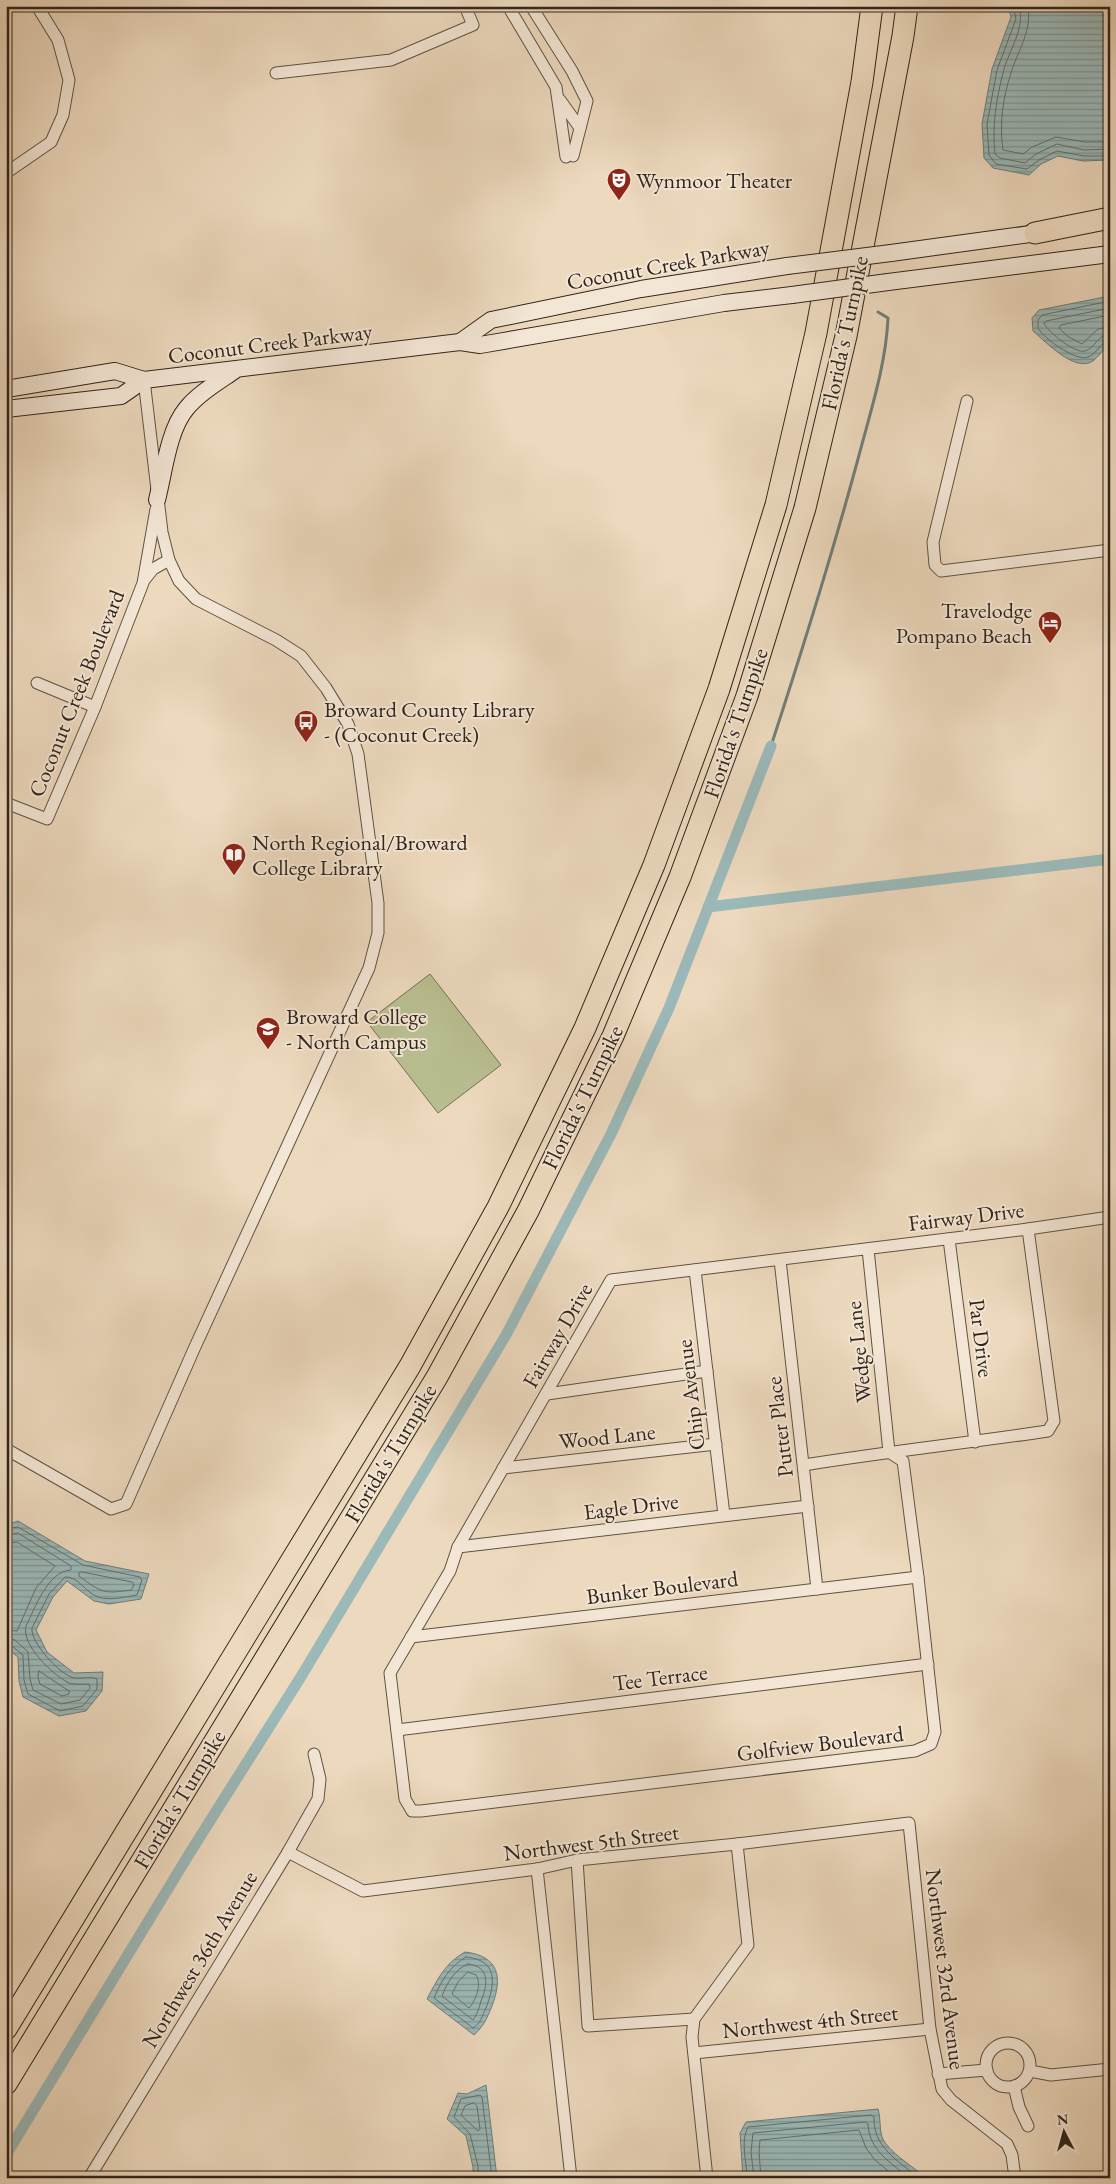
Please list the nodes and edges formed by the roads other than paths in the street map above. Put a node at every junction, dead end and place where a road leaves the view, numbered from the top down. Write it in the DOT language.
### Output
graph roads {
  1 [pos="37,6"];
  2 [pos="465,6"];
  3 [pos="508,6"];
  4 [pos="532,6"];
  5 [pos="872,6"];
  6 [pos="906,6"];
  7 [pos="543,25"];
  8 [pos="524,32"];
  9 [pos="572,70"];
  10 [pos="276,73"];
  11 [pos="552,78"];
  12 [pos="558,97"];
  13 [pos="580,128"];
  14 [pos="6,173"];
  15 [pos="1110,218"];
  16 [pos="1110,224"];
  17 [pos="1034,233"];
  18 [pos="1110,245"];
  19 [pos="1110,254"];
  20 [pos="1070,259"];
  21 [pos="460,342"];
  22 [pos="234,370"];
  23 [pos="144,380"];
  24 [pos="6,389"];
  25 [pos="967,401"];
  26 [pos="6,409"];
  27 [pos="157,500"];
  28 [pos="1110,550"];
  29 [pos="169,560"];
  30 [pos="143,583"];
  31 [pos="37,683"];
  32 [pos="95,707"];
  33 [pos="6,803"];
  34 [pos="1110,1217"];
  35 [pos="1028,1229"];
  36 [pos="949,1239"];
  37 [pos="868,1249"];
  38 [pos="780,1260"];
  39 [pos="695,1270"];
  40 [pos="707,1371"];
  41 [pos="547,1394"];
  42 [pos="975,1442"];
  43 [pos="716,1444"];
  44 [pos="6,1449"];
  45 [pos="889,1452"];
  46 [pos="804,1465"];
  47 [pos="503,1468"];
  48 [pos="808,1506"];
  49 [pos="724,1515"];
  50 [pos="458,1547"];
  51 [pos="918,1577"];
  52 [pos="817,1589"];
  53 [pos="411,1637"];
  54 [pos="928,1664"];
  55 [pos="397,1730"];
  56 [pos="314,1754"];
  57 [pos="412,1811"];
  58 [pos="909,1823"];
  59 [pos="737,1844"];
  60 [pos="288,1852"];
  61 [pos="577,1860"];
  62 [pos="537,1869"];
  63 [pos="694,2019"];
  64 [pos="930,2028"];
  65 [pos="6,2029"];
  66 [pos="694,2052"];
  67 [pos="1110,2069"];
  68 [pos="987,2070"];
  69 [pos="1030,2071"];
  70 [pos="938,2074"];
  71 [pos="6,2084"];
  72 [pos="1014,2086"];
  73 [pos="1028,2126"];
  74 [pos="89,2178"];
  75 [pos="571,2178"];
  76 [pos="707,2178"];
  77 [pos="1015,2178"];
  1 -- 14 [label="street"];
  2 -- 10 [label="street"];
  3 -- 8 [label="street"];
  4 -- 7 [label="street"];
  5 -- 65 [label="highway, Florida's Turnpike"];
  6 -- 71 [label="highway, Florida's Turnpike"];
  7 -- 8 [label="street"];
  7 -- 9 [label="street"];
  8 -- 11 [label="street"];
  9 -- 11 [label="street"];
  9 -- 13 [label="street"];
  11 -- 12 [label="street"];
  12 -- 13 [label="street"];
  12 -- 13 [label="street"];
  15 -- 17 [label="highway"];
  16 -- 17 [label="main road, Coconut Creek Parkway"];
  17 -- 21 [label="main road, Coconut Creek Parkway, bridge"];
  18 -- 20 [label="main road"];
  19 -- 20 [label="main road, Coconut Creek Parkway"];
  20 -- 21 [label="main road, Coconut Creek Parkway, bridge"];
  21 -- 22 [label="main road, Coconut Creek Parkway"];
  22 -- 23 [label="main road, Coconut Creek Parkway"];
  22 -- 27 [label="main road"];
  23 -- 24 [label="main road, Coconut Creek Parkway"];
  23 -- 26 [label="main road, Coconut Creek Parkway"];
  23 -- 27 [label="street, Coconut Creek Boulevard"];
  25 -- 28 [label="street"];
  27 -- 29 [label="street, Coconut Creek Boulevard"];
  27 -- 30 [label="street, Coconut Creek Boulevard"];
  29 -- 30 [label="street, Coconut Creek Boulevard"];
  29 -- 44 [label="street"];
  30 -- 32 [label="street, Coconut Creek Boulevard"];
  31 -- 32 [label="street"];
  32 -- 33 [label="street, Coconut Creek Boulevard"];
  34 -- 35 [label="street, Fairway Drive"];
  35 -- 36 [label="street, Fairway Drive"];
  35 -- 42 [label="street"];
  36 -- 37 [label="street, Fairway Drive"];
  36 -- 42 [label="street, Par Drive"];
  37 -- 38 [label="street, Fairway Drive"];
  37 -- 45 [label="street, Wedge Lane"];
  38 -- 39 [label="street, Fairway Drive"];
  38 -- 46 [label="street, Putter Place"];
  39 -- 40 [label="street, Chip Avenue"];
  39 -- 41 [label="street, Fairway Drive"];
  40 -- 41 [label="street"];
  40 -- 43 [label="street, Chip Avenue"];
  41 -- 47 [label="street, Fairway Drive"];
  42 -- 45 [label="street"];
  43 -- 47 [label="street, Wood Lane"];
  43 -- 49 [label="street, Chip Avenue"];
  45 -- 46 [label="street"];
  45 -- 51 [label="street, Golfview Boulevard"];
  46 -- 48 [label="street, Putter Place"];
  47 -- 50 [label="street, Fairway Drive"];
  48 -- 49 [label="street, Eagle Drive"];
  48 -- 52 [label="street, Putter Place"];
  49 -- 50 [label="street, Eagle Drive"];
  50 -- 53 [label="street, Fairway Drive"];
  51 -- 52 [label="street, Bunker Boulevard"];
  51 -- 54 [label="street, Golfview Boulevard"];
  52 -- 53 [label="street, Bunker Boulevard"];
  53 -- 55 [label="street, Fairway Drive"];
  54 -- 55 [label="street, Tee Terrace"];
  54 -- 57 [label="street, Golfview Boulevard"];
  55 -- 57 [label="street, Fairway Drive"];
  56 -- 60 [label="street, Northwest 36th Avenue"];
  58 -- 59 [label="street, Northwest 5th Street"];
  58 -- 64 [label="street, Northwest 32rd Avenue"];
  59 -- 61 [label="street, Northwest 5th Street"];
  59 -- 63 [label="street"];
  60 -- 62 [label="street, Northwest 5th Street"];
  60 -- 74 [label="street, Northwest 36th Avenue"];
  61 -- 62 [label="street, Northwest 5th Street"];
  61 -- 63 [label="street"];
  62 -- 75 [label="street"];
  63 -- 66 [label="street"];
  64 -- 66 [label="street, Northwest 4th Street"];
  64 -- 70 [label="street, Northwest 32rd Avenue"];
  66 -- 76 [label="street"];
  67 -- 69 [label="street"];
  68 -- 69 [label="street"];
  68 -- 70 [label="street"];
  68 -- 72 [label="street"];
  69 -- 72 [label="street"];
  70 -- 77 [label="street, Northwest 32rd Avenue"];
  72 -- 73 [label="street"];
}
